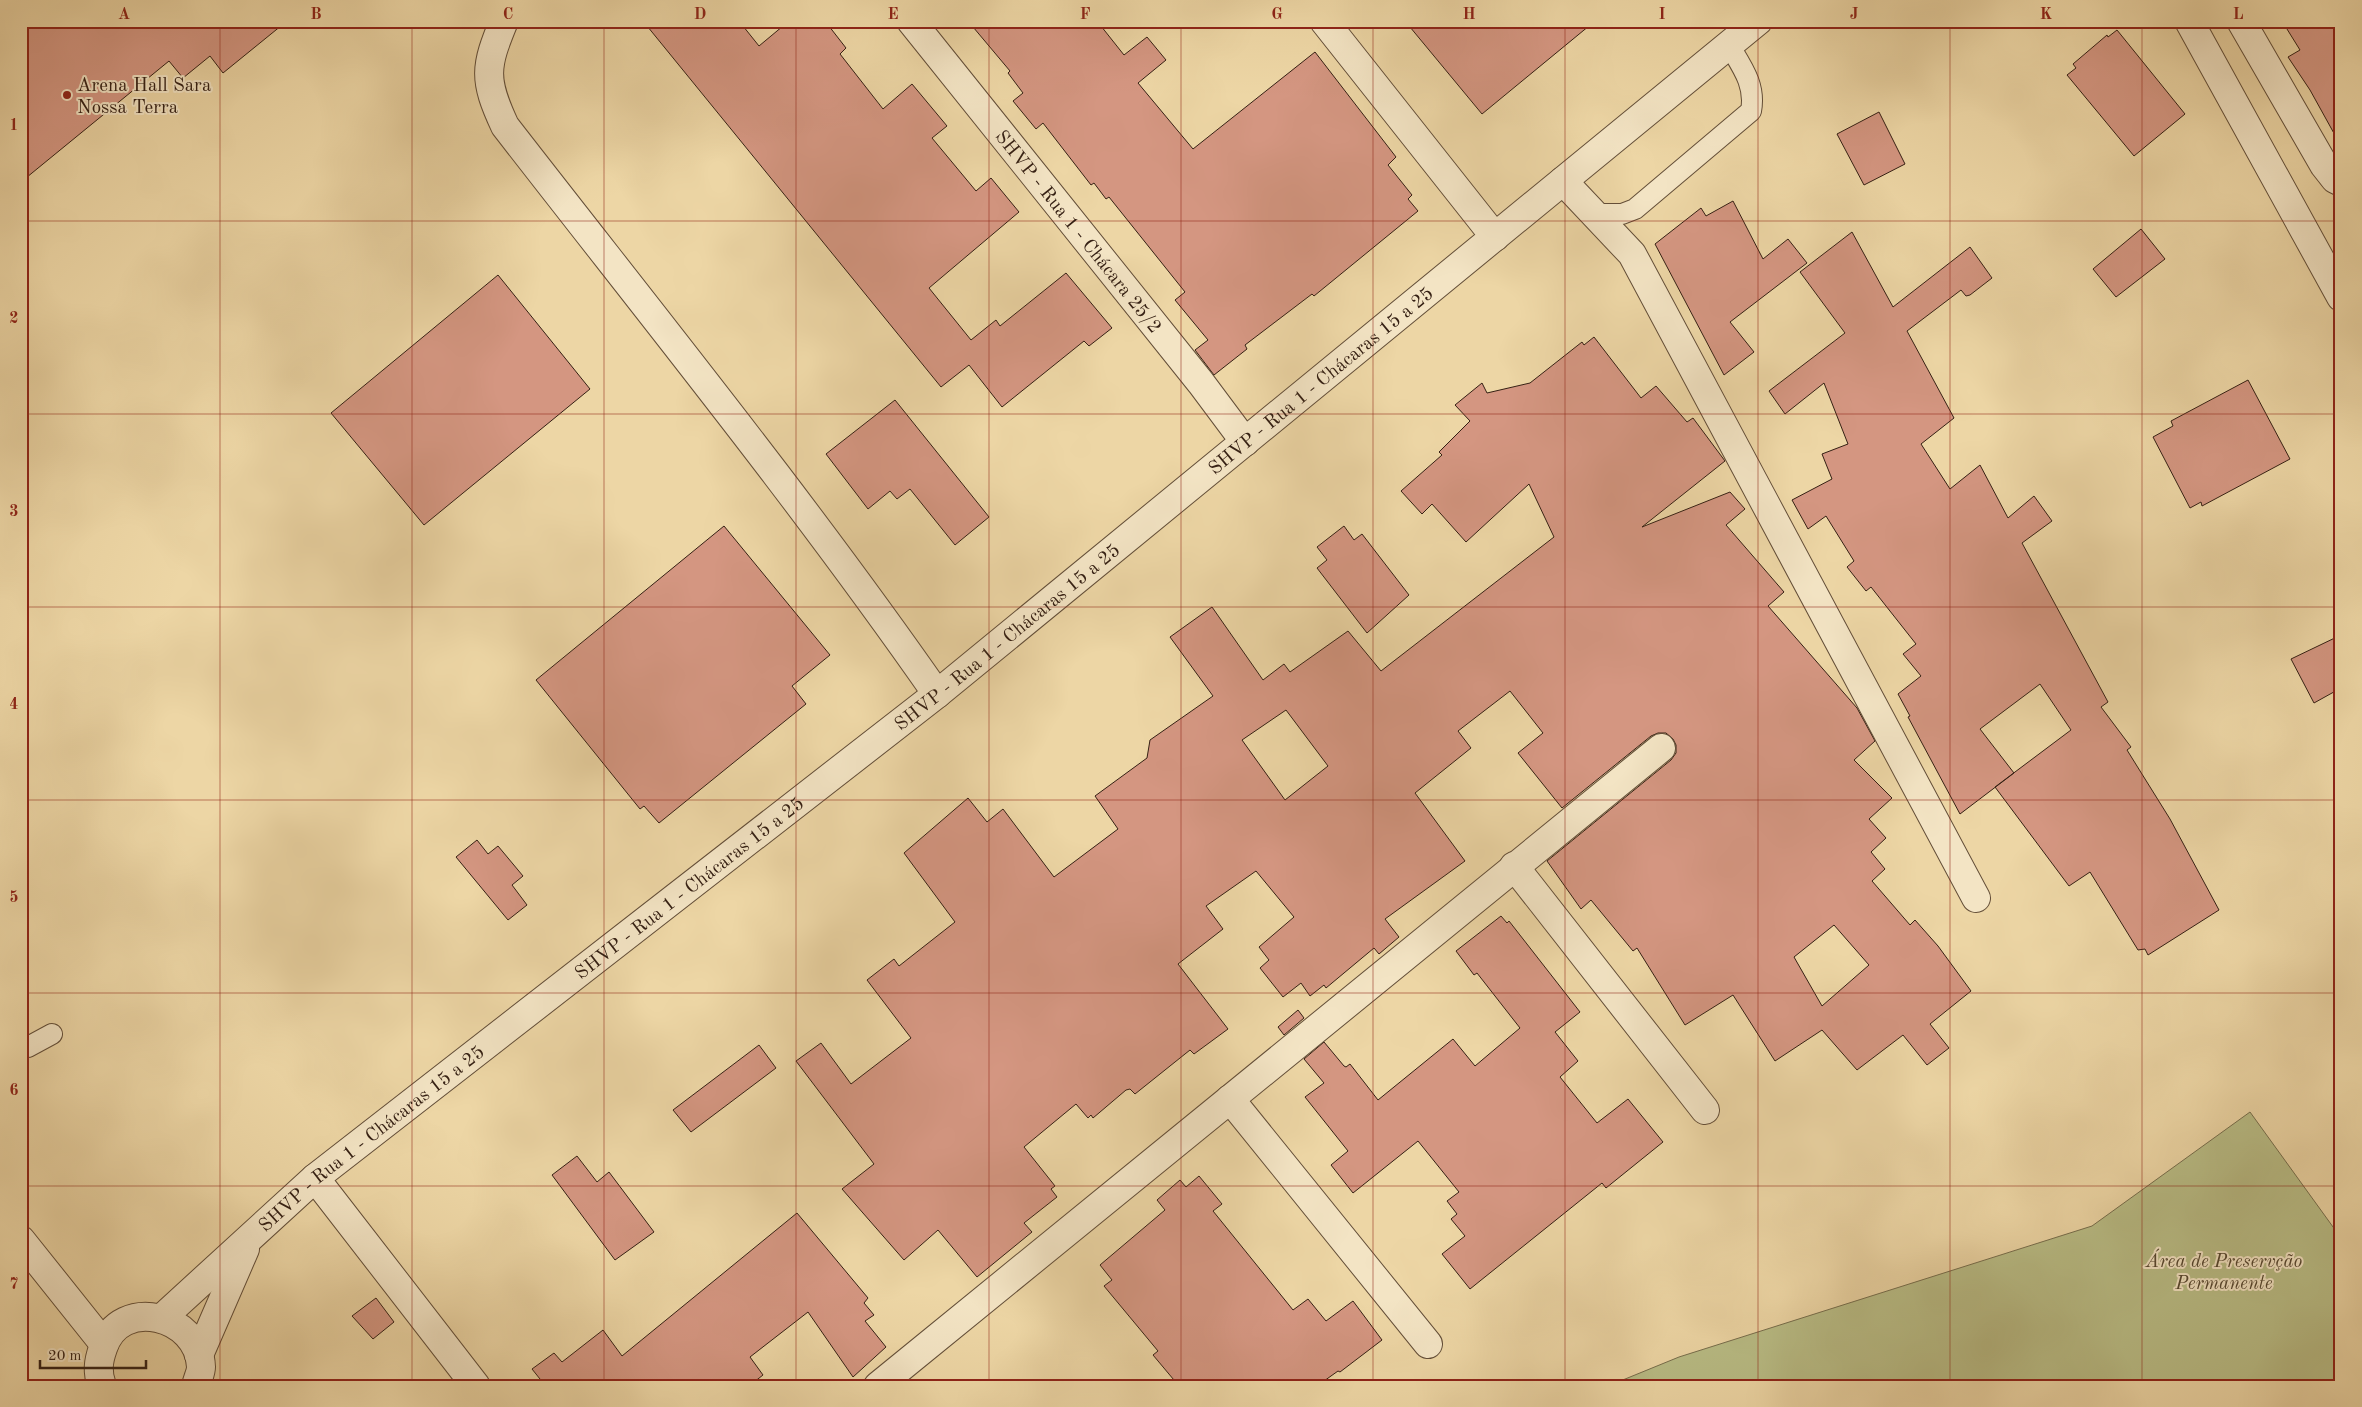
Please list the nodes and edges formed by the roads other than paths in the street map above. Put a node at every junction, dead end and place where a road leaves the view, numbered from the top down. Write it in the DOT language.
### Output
graph roads {
  1 [pos="504,21"];
  2 [pos="912,21"];
  3 [pos="1324,21"];
  4 [pos="1758,21"];
  5 [pos="2189,21"];
  6 [pos="2240,21"];
  7 [pos="1729,45"];
  8 [pos="1563,181"];
  9 [pos="2341,182"];
  10 [pos="1594,214"];
  11 [pos="1495,237"];
  12 [pos="2341,297"];
  13 [pos="1245,442"];
  14 [pos="937,694"];
  15 [pos="1661,748"];
  16 [pos="1514,866"];
  17 [pos="1976,898"];
  18 [pos="52,1034"];
  19 [pos="21,1046"];
  20 [pos="1230,1099"];
  21 [pos="1705,1110"];
  22 [pos="315,1178"];
  23 [pos="21,1240"];
  24 [pos="249,1241"];
  25 [pos="162,1318"];
  26 [pos="104,1344"];
  27 [pos="1428,1344"];
  28 [pos="200,1374"];
  29 [pos="102,1386"];
  30 [pos="476,1386"];
  31 [pos="878,1386"];
  1 -- 14 [label="street"];
  2 -- 13 [label="street, SHVP - Rua 1 - Chácara 25/2"];
  3 -- 11 [label="street"];
  4 -- 7 [label="street, SHVP - Rua 1 - Chácaras 15 a 25"];
  5 -- 12 [label="street"];
  6 -- 9 [label="street"];
  7 -- 8 [label="street, SHVP - Rua 1 - Chácaras 15 a 25"];
  7 -- 10 [label="lane"];
  8 -- 10 [label="street"];
  8 -- 11 [label="street, SHVP - Rua 1 - Chácaras 15 a 25"];
  10 -- 17 [label="street"];
  11 -- 13 [label="street, SHVP - Rua 1 - Chácaras 15 a 25"];
  13 -- 14 [label="street, SHVP - Rua 1 - Chácaras 15 a 25"];
  14 -- 22 [label="street, SHVP - Rua 1 - Chácaras 15 a 25"];
  15 -- 16 [label="street"];
  16 -- 20 [label="street"];
  16 -- 21 [label="street"];
  18 -- 19 [label="lane"];
  20 -- 27 [label="street"];
  20 -- 31 [label="street"];
  22 -- 24 [label="street, SHVP - Rua 1 - Chácaras 15 a 25"];
  22 -- 30 [label="street"];
  23 -- 26 [label="street"];
  24 -- 25 [label="street, SHVP - Rua 1 - Chácaras 15 a 25"];
  24 -- 28 [label="street, SHVP - Rua 1 - Chácaras 15 a 25"];
  25 -- 26 [label="street"];
  25 -- 28 [label="street"];
  26 -- 29 [label="street"];
}
